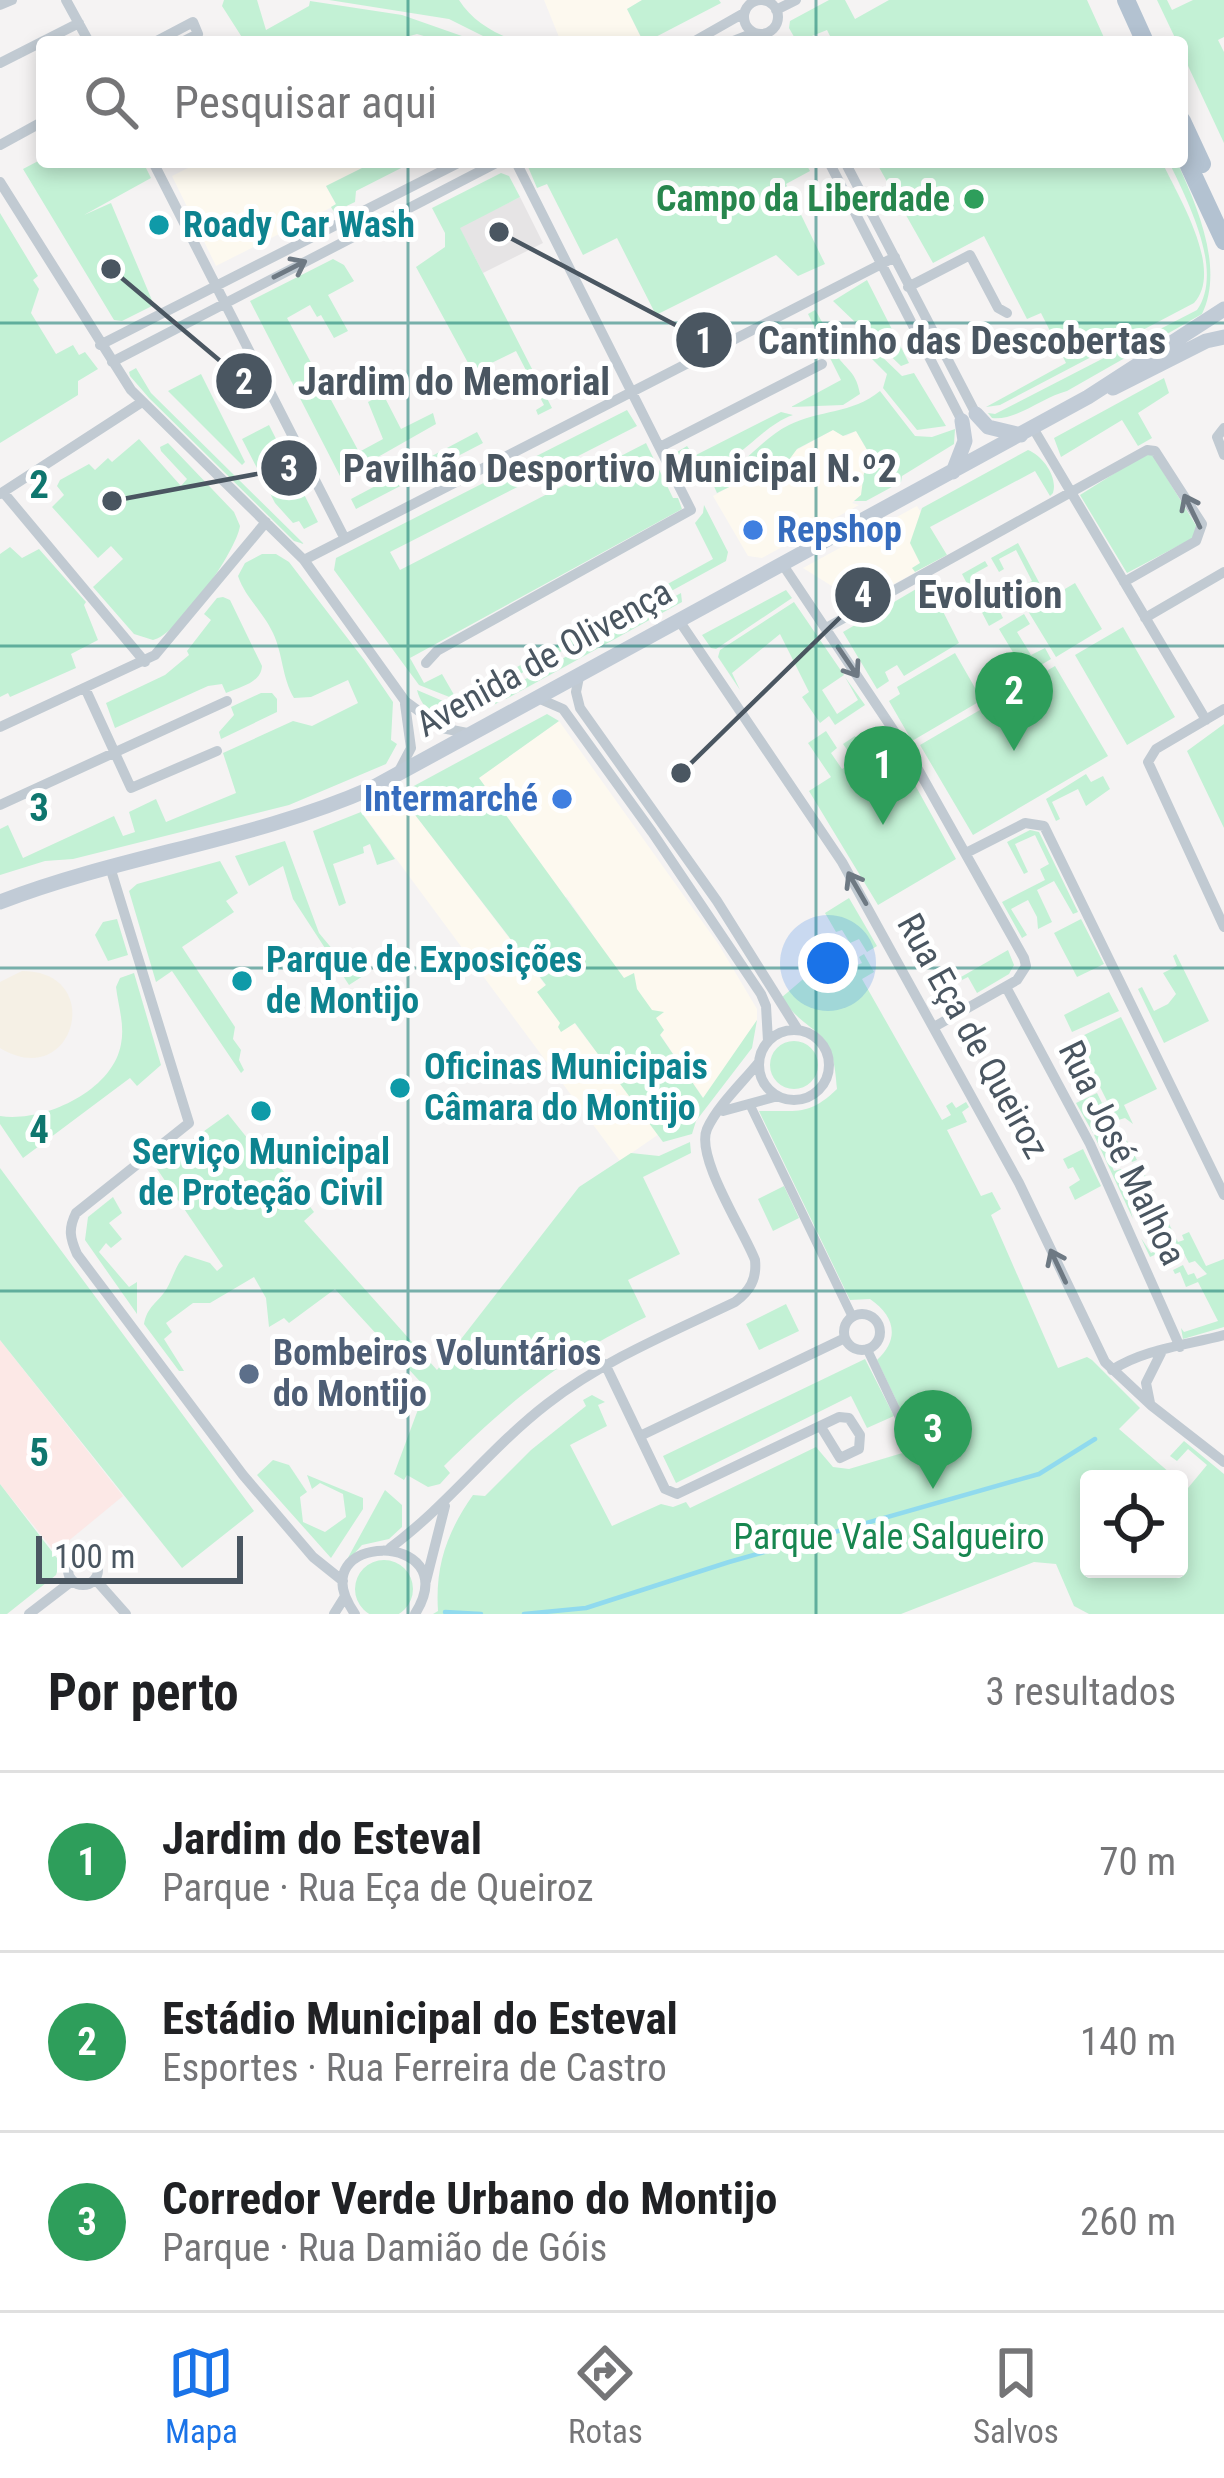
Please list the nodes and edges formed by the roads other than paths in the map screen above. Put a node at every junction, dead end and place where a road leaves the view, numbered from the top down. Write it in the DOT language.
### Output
graph roads {
  1 [pos="12,0"];
  2 [pos="66,0"];
  3 [pos="763,0"];
  4 [pos="796,0"];
  5 [pos="1112,0"];
  6 [pos="1126,0"];
  7 [pos="0,5"];
  8 [pos="744,8"];
  9 [pos="776,10"];
  10 [pos="79,22"];
  11 [pos="776,25"];
  12 [pos="52,36"];
  13 [pos="86,36"];
  14 [pos="166,36"];
  15 [pos="194,36"];
  16 [pos="702,36"];
  17 [pos="759,36"];
  18 [pos="781,36"];
  19 [pos="1129,36"];
  20 [pos="1142,36"];
  21 [pos="36,44"];
  22 [pos="0,63"];
  23 [pos="36,125"];
  24 [pos="1188,135"];
  25 [pos="0,145"];
  26 [pos="1188,164"];
  27 [pos="156,168"];
  28 [pos="448,168"];
  29 [pos="486,168"];
  30 [pos="519,168"];
  31 [pos="832,168"];
  32 [pos="848,168"];
  33 [pos="0,182"];
  34 [pos="1224,212"];
  35 [pos="1224,241"];
  36 [pos="895,257"];
  37 [pos="882,264"];
  38 [pos="217,286"];
  39 [pos="909,286"];
  40 [pos="896,293"];
  41 [pos="225,302"];
  42 [pos="1224,309"];
  43 [pos="1007,313"];
  44 [pos="1224,337"];
  45 [pos="100,345"];
  46 [pos="112,362"];
  47 [pos="822,364"];
  48 [pos="634,392"];
  49 [pos="1088,398"];
  50 [pos="142,402"];
  51 [pos="969,418"];
  52 [pos="1224,428"];
  53 [pos="1027,431"];
  54 [pos="660,447"];
  55 [pos="1221,450"];
  56 [pos="953,472"];
  57 [pos="2,493"];
  58 [pos="1072,494"];
  59 [pos="266,522"];
  60 [pos="345,538"];
  61 [pos="304,560"];
  62 [pos="783,565"];
  63 [pos="1224,572"];
  64 [pos="1124,583"];
  65 [pos="1145,618"];
  66 [pos="680,622"];
  67 [pos="826,628"];
  68 [pos="146,662"];
  69 [pos="426,663"];
  70 [pos="579,677"];
  71 [pos="85,688"];
  72 [pos="540,699"];
  73 [pos="405,700"];
  74 [pos="227,701"];
  75 [pos="1224,709"];
  76 [pos="1205,720"];
  77 [pos="0,727"];
  78 [pos="475,734"];
  79 [pos="217,751"];
  80 [pos="112,754"];
  81 [pos="396,776"];
  82 [pos="0,805"];
  83 [pos="966,854"];
  84 [pos="110,867"];
  85 [pos="0,902"];
  86 [pos="1224,927"];
  87 [pos="1006,988"];
  88 [pos="934,1027"];
  89 [pos="798,1030"];
  90 [pos="768,1041"];
  91 [pos="759,1062"];
  92 [pos="778,1096"];
  93 [pos="751,1107"];
  94 [pos="720,1112"];
  95 [pos="1224,1195"];
  96 [pos="852,1316"];
  97 [pos="1224,1335"];
  98 [pos="845,1338"];
  99 [pos="1180,1347"];
  100 [pos="867,1349"];
  101 [pos="1161,1353"];
  102 [pos="605,1364"];
  103 [pos="1112,1370"];
  104 [pos="1152,1406"];
  105 [pos="821,1427"];
  106 [pos="640,1436"];
  107 [pos="914,1448"];
  108 [pos="1224,1462"];
  109 [pos="446,1503"];
  110 [pos="390,1548"];
  111 [pos="95,1579"];
  112 [pos="72,1581"];
  113 [pos="344,1581"];
  114 [pos="424,1593"];
  115 [pos="344,1598"];
  116 [pos="29,1614"];
  117 [pos="126,1614"];
  118 [pos="334,1614"];
  119 [pos="355,1614"];
  120 [pos="415,1614"];
  121 [pos="427,1614"];
  1 -- 7 [label="street"];
  2 -- 10 [label="street"];
  3 -- 8 [label="street"];
  3 -- 9 [label="street"];
  4 -- 9 [label="street"];
  5 -- 19 [label="main road"];
  6 -- 20 [label="main road"];
  8 -- 16 [label="street"];
  8 -- 17 [label="street"];
  9 -- 11 [label="street"];
  10 -- 12 [label="street"];
  10 -- 13 [label="street"];
  11 -- 17 [label="street"];
  11 -- 18 [label="street"];
  14 -- 15 [label="street"];
  21 -- 22 [label="street"];
  23 -- 25 [label="street"];
  24 -- 34 [label="main road"];
  26 -- 35 [label="main road"];
  27 -- 38 [label="street"];
  28 -- 38 [label="street"];
  41 -- 29 [label="street, one-way"];
  30 -- 48 [label="street"];
  31 -- 37 [label="street"];
  32 -- 36 [label="street"];
  33 -- 45 [label="street"];
  36 -- 37 [label="street"];
  36 -- 39 [label="street"];
  37 -- 40 [label="street"];
  37 -- 48 [label="street"];
  38 -- 41 [label="street"];
  38 -- 45 [label="street"];
  39 -- 40 [label="street"];
  39 -- 43 [label="street"];
  39 -- 51 [label="street"];
  40 -- 51 [label="street"];
  41 -- 46 [label="street"];
  41 -- 60 [label="street"];
  42 -- 49 [label="main road, Avenida de Olivença"];
  44 -- 49 [label="main road, Avenida de Olivença"];
  45 -- 46 [label="street"];
  46 -- 50 [label="street"];
  47 -- 54 [label="street"];
  48 -- 54 [label="street"];
  48 -- 60 [label="street"];
  49 -- 53 [label="main road, Avenida de Olivença"];
  50 -- 57 [label="street"];
  50 -- 59 [label="street"];
  51 -- 53 [label="main road"];
  51 -- 56 [label="main road"];
  52 -- 55 [label="street"];
  53 -- 56 [label="main road, Avenida de Olivença"];
  53 -- 58 [label="street"];
  54 -- 69 [label="street"];
  56 -- 62 [label="main road, Avenida de Olivença"];
  57 -- 68 [label="street"];
  58 -- 64 [label="street"];
  64 -- 58 [label="street, one-way"];
  58 -- 67 [label="street"];
  59 -- 61 [label="street"];
  59 -- 68 [label="street"];
  60 -- 61 [label="street"];
  61 -- 73 [label="street"];
  62 -- 66 [label="main road, Avenida de Olivença"];
  62 -- 67 [label="street"];
  63 -- 65 [label="street"];
  64 -- 65 [label="street"];
  65 -- 76 [label="street"];
  66 -- 70 [label="main road, Avenida de Olivença"];
  88 -- 66 [label="street, Rua Eça de Queiroz, one-way"];
  67 -- 83 [label="street, one-way"];
  68 -- 71 [label="street"];
  70 -- 72 [label="main road, Avenida de Olivença"];
  70 -- 89 [label="street"];
  71 -- 77 [label="street"];
  71 -- 80 [label="street"];
  72 -- 78 [label="main road, Avenida de Olivença"];
  72 -- 90 [label="street"];
  73 -- 78 [label="street"];
  73 -- 81 [label="street"];
  74 -- 80 [label="street"];
  75 -- 76 [label="street"];
  76 -- 86 [label="street"];
  78 -- 81 [label="main road, Avenida de Olivença"];
  79 -- 80 [label="street"];
  80 -- 82 [label="street"];
  81 -- 84 [label="main road, Avenida de Olivença"];
  83 -- 87 [label="street"];
  83 -- 95 [label="street"];
  84 -- 85 [label="main road, Avenida de Olivença"];
  84 -- 113 [label="street"];
  87 -- 88 [label="street"];
  87 -- 99 [label="street, Rua José Malhoa"];
  103 -- 88 [label="street, Rua Eça de Queiroz, one-way"];
  89 -- 90 [label="street"];
  89 -- 92 [label="street"];
  90 -- 91 [label="street"];
  91 -- 92 [label="street"];
  91 -- 94 [label="street"];
  92 -- 94 [label="street"];
  93 -- 96 [label="street"];
  94 -- 102 [label="street"];
  96 -- 98 [label="street"];
  96 -- 100 [label="street"];
  97 -- 99 [label="street"];
  98 -- 100 [label="street"];
  98 -- 106 [label="street"];
  99 -- 101 [label="street"];
  100 -- 107 [label="street"];
  101 -- 103 [label="street"];
  101 -- 104 [label="street"];
  102 -- 106 [label="street"];
  102 -- 109 [label="street"];
  103 -- 104 [label="street, Rua Eça de Queiroz"];
  104 -- 108 [label="street, Rua Eça de Queiroz"];
  105 -- 106 [label="street"];
  109 -- 110 [label="street"];
  109 -- 114 [label="street"];
  110 -- 113 [label="street"];
  110 -- 114 [label="street"];
  111 -- 112 [label="street"];
  111 -- 112 [label="street"];
  111 -- 117 [label="street"];
  112 -- 116 [label="street"];
  113 -- 115 [label="street"];
  114 -- 120 [label="street"];
  114 -- 121 [label="street"];
  115 -- 118 [label="street"];
  115 -- 119 [label="street"];
}
